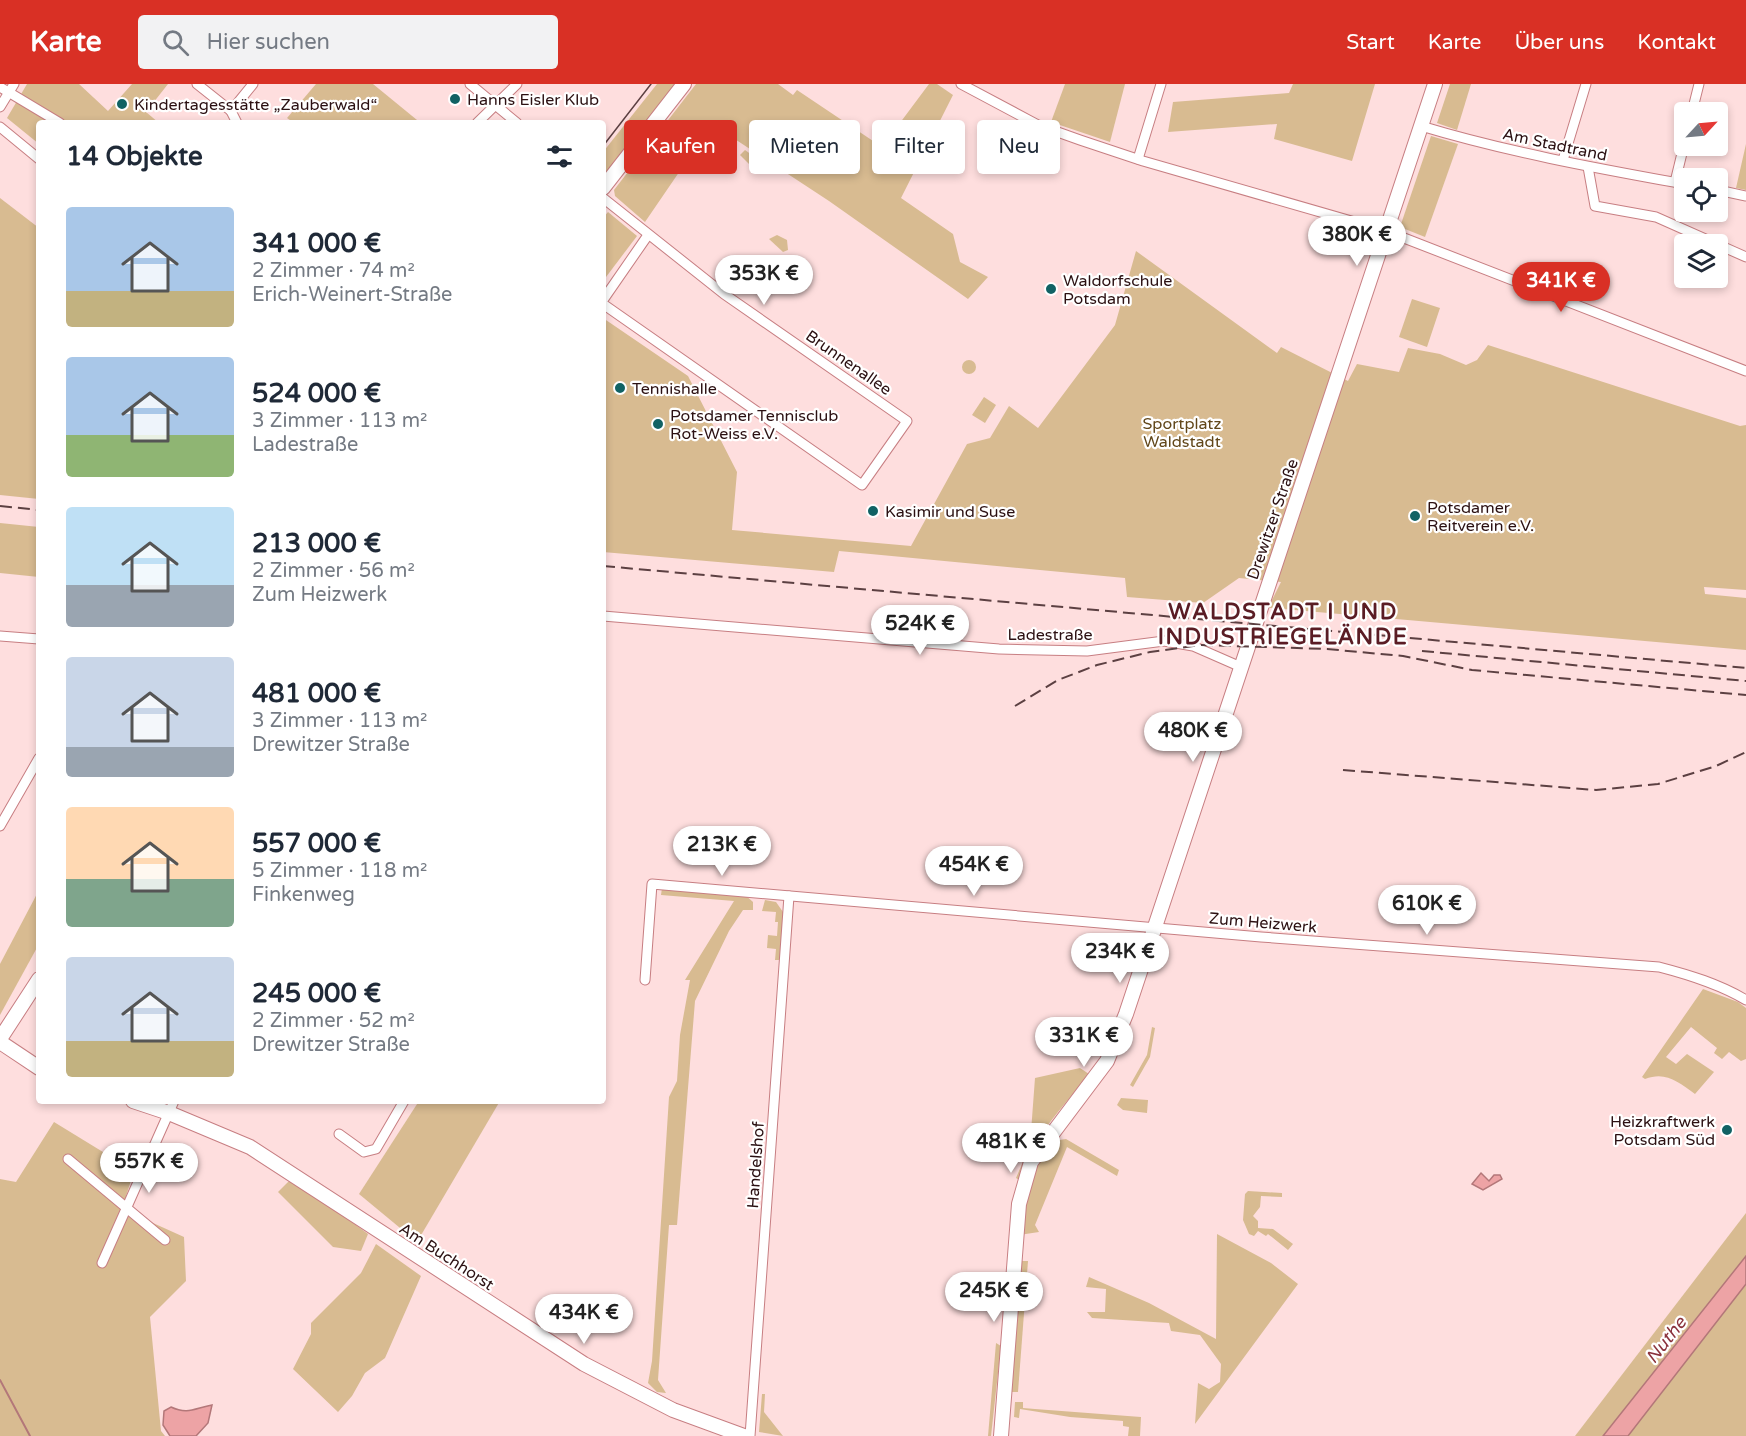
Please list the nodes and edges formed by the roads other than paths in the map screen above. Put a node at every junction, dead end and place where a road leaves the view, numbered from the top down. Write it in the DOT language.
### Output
graph roads {
  1 [pos="197,84"];
  2 [pos="253,84"];
  3 [pos="470,84"];
  4 [pos="517,84"];
  5 [pos="684,84"];
  6 [pos="961,84"];
  7 [pos="1161,84"];
  8 [pos="1435,84"];
  9 [pos="1586,84"];
  10 [pos="1700,84"];
  11 [pos="0,87"];
  12 [pos="12,88"];
  13 [pos="1695,102"];
  14 [pos="495,105"];
  15 [pos="0,107"];
  16 [pos="231,111"];
  17 [pos="56,120"];
  18 [pos="236,120"];
  19 [pos="480,120"];
  20 [pos="513,120"];
  21 [pos="1421,126"];
  22 [pos="0,127"];
  23 [pos="36,157"];
  24 [pos="1138,159"];
  25 [pos="1563,160"];
  26 [pos="1588,166"];
  27 [pos="1674,182"];
  28 [pos="606,184"];
  29 [pos="1728,192"];
  30 [pos="1746,196"];
  31 [pos="606,200"];
  32 [pos="1386,231"];
  33 [pos="648,235"];
  34 [pos="1746,257"];
  35 [pos="606,296"];
  36 [pos="606,306"];
  37 [pos="1746,371"];
  38 [pos="606,616"];
  39 [pos="0,636"];
  40 [pos="36,639"];
  41 [pos="1241,668"];
  42 [pos="36,763"];
  43 [pos="0,826"];
  44 [pos="789,896"];
  45 [pos="1155,927"];
  46 [pos="645,980"];
  47 [pos="36,984"];
  48 [pos="1746,1000"];
  49 [pos="1,1037"];
  50 [pos="36,1066"];
  51 [pos="152,1104"];
  52 [pos="402,1104"];
  53 [pos="171,1107"];
  54 [pos="339,1134"];
  55 [pos="68,1159"];
  56 [pos="127,1210"];
  57 [pos="165,1240"];
  58 [pos="102,1263"];
  59 [pos="744,1436"];
  60 [pos="750,1436"];
  61 [pos="1001,1436"];
  1 -- 16 [label="street"];
  2 -- 16 [label="street"];
  3 -- 14 [label="street"];
  4 -- 14 [label="street"];
  5 -- 28 [label="street"];
  6 -- 24 [label="street"];
  7 -- 24 [label="street"];
  8 -- 21 [label="street, Drewitzer Straße"];
  9 -- 25 [label="street"];
  10 -- 13 [label="street"];
  11 -- 12 [label="street"];
  12 -- 15 [label="street"];
  12 -- 17 [label="street"];
  14 -- 19 [label="street"];
  14 -- 20 [label="street"];
  16 -- 18 [label="street"];
  21 -- 25 [label="street, Am Stadtrand"];
  21 -- 32 [label="street, Drewitzer Straße"];
  22 -- 23 [label="street"];
  24 -- 32 [label="street"];
  25 -- 26 [label="street, Am Stadtrand"];
  26 -- 27 [label="street, Am Stadtrand"];
  26 -- 34 [label="street"];
  29 -- 30 [label="street"];
  31 -- 33 [label="street, Brunnenallee"];
  32 -- 37 [label="street"];
  32 -- 41 [label="street, Drewitzer Straße"];
  33 -- 35 [label="street"];
  33 -- 36 [label="street, Brunnenallee"];
  38 -- 41 [label="street, Ladestraße"];
  39 -- 40 [label="street"];
  41 -- 45 [label="street, Drewitzer Straße"];
  42 -- 43 [label="street"];
  44 -- 45 [label="street, Zum Heizwerk"];
  44 -- 46 [label="street, Zum Heizwerk"];
  44 -- 60 [label="street, Handelshof"];
  45 -- 48 [label="street, Zum Heizwerk"];
  45 -- 61 [label="street, Drewitzer Straße"];
  47 -- 49 [label="street"];
  49 -- 50 [label="street"];
  51 -- 53 [label="street, Am Buchhorst"];
  52 -- 54 [label="street"];
  53 -- 56 [label="street"];
  53 -- 59 [label="street, Am Buchhorst"];
  55 -- 56 [label="street"];
  56 -- 57 [label="street"];
  56 -- 58 [label="street"];
}
